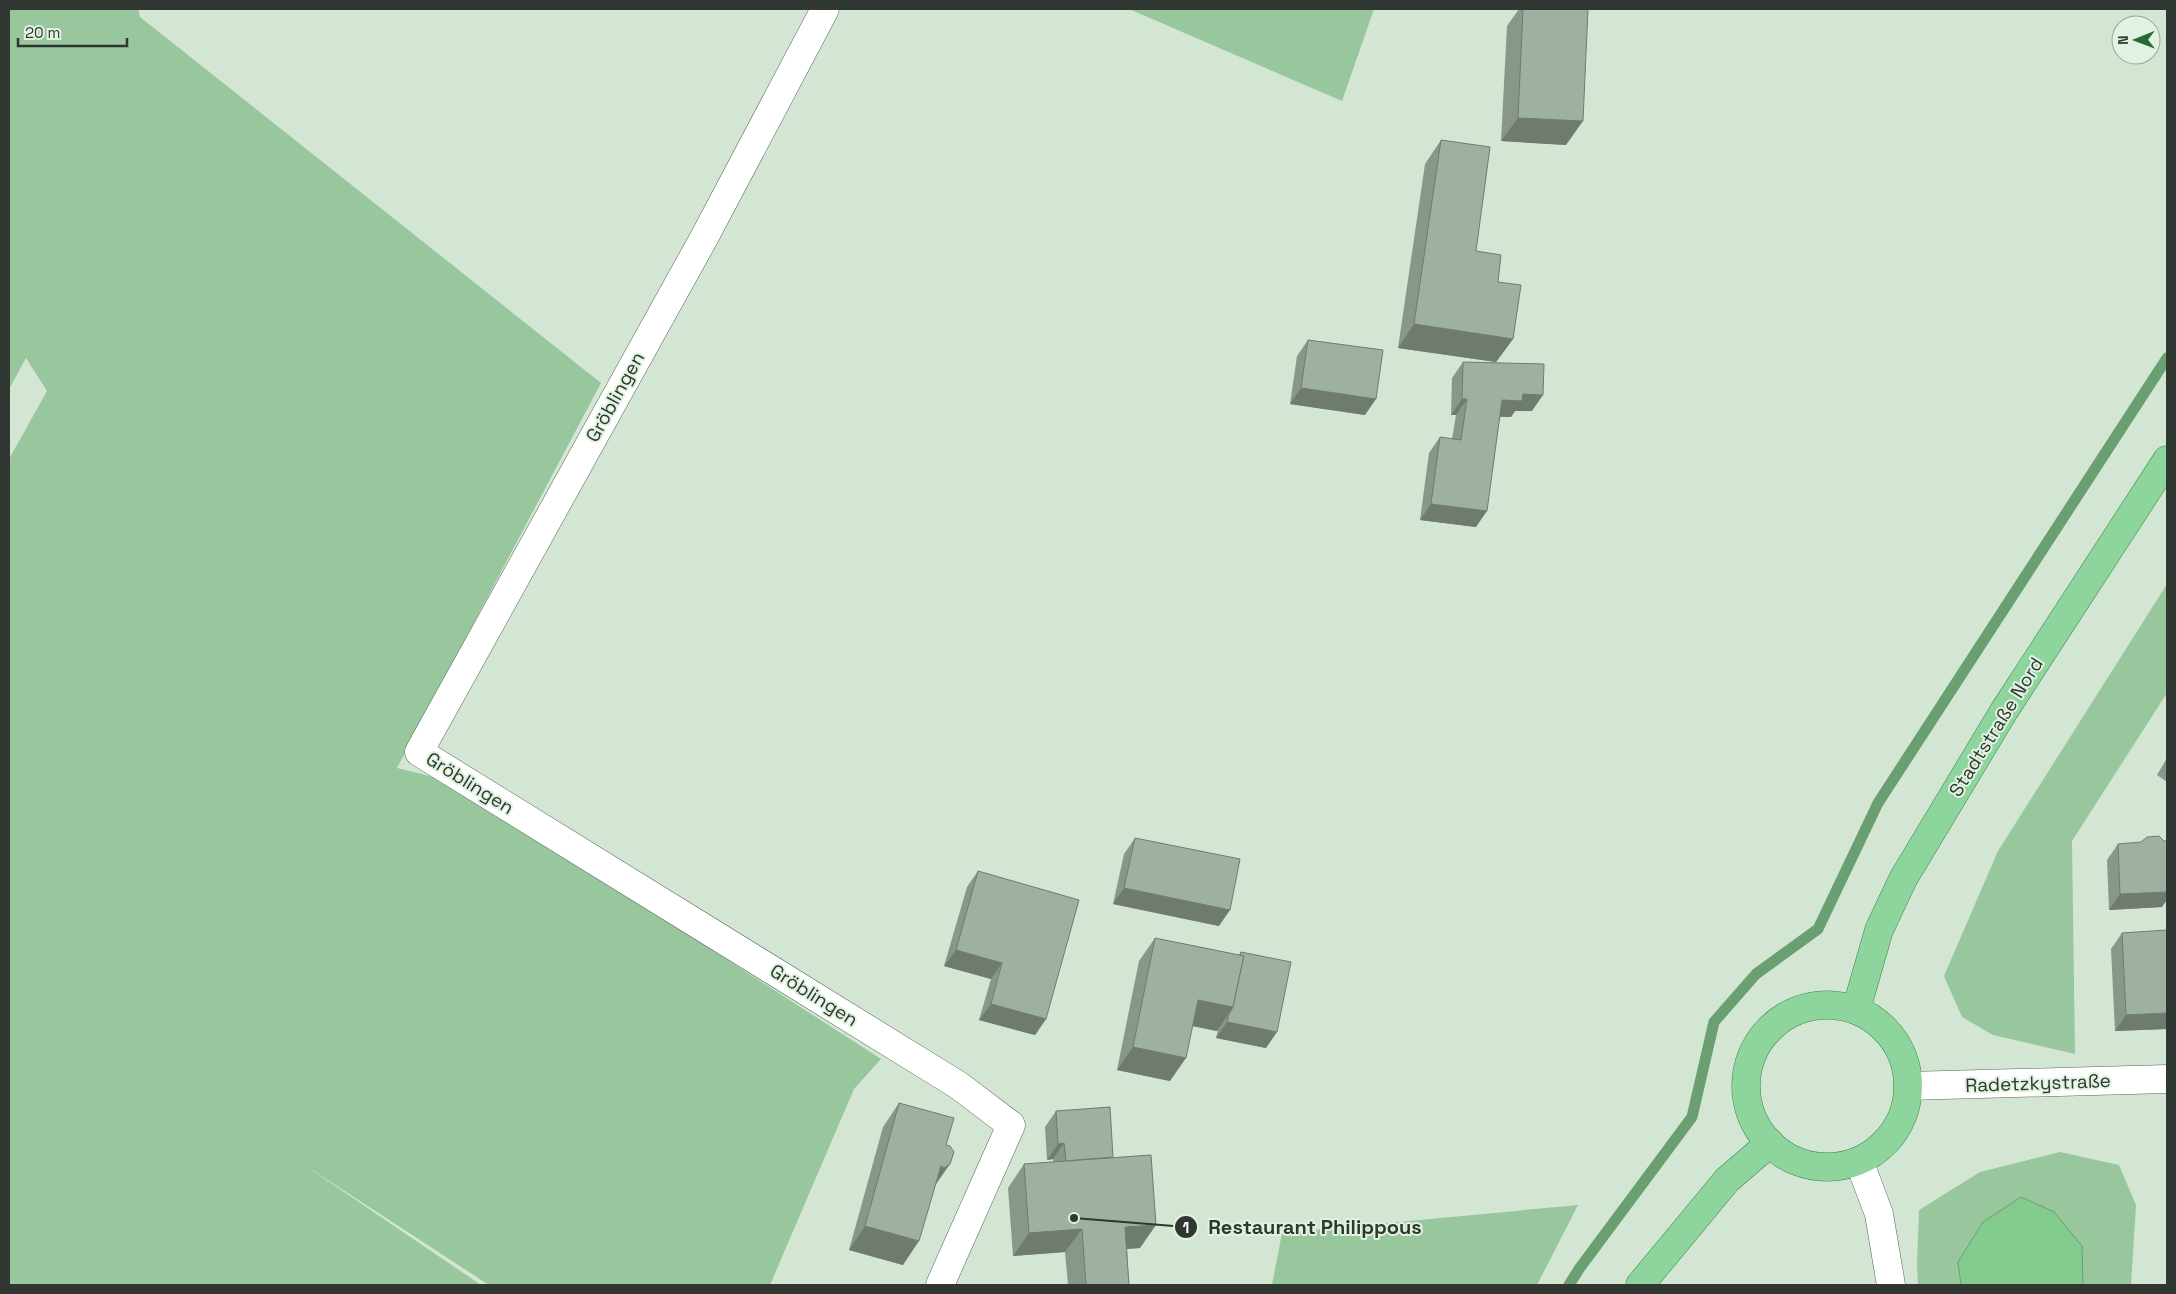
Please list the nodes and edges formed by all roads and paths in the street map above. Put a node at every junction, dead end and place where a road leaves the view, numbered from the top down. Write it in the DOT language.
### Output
graph roads {
  1 [pos="825,9"];
  2 [pos="2167,460"];
  3 [pos="1856,1010"];
  4 [pos="2167,1079"];
  5 [pos="1908,1086"];
  6 [pos="1770,1143"];
  7 [pos="1858,1161"];
  8 [pos="940,1285"];
  9 [pos="1640,1285"];
  10 [pos="1890,1285"];
  1 -- 8 [label="street, Gröblingen"];
  2 -- 3 [label="main road, Stadtstraße Nord"];
  3 -- 5 [label="main road"];
  3 -- 6 [label="main road"];
  4 -- 5 [label="street, Radetzkystraße"];
  5 -- 7 [label="main road"];
  6 -- 7 [label="main road"];
  6 -- 9 [label="main road"];
  7 -- 10 [label="street"];
}
